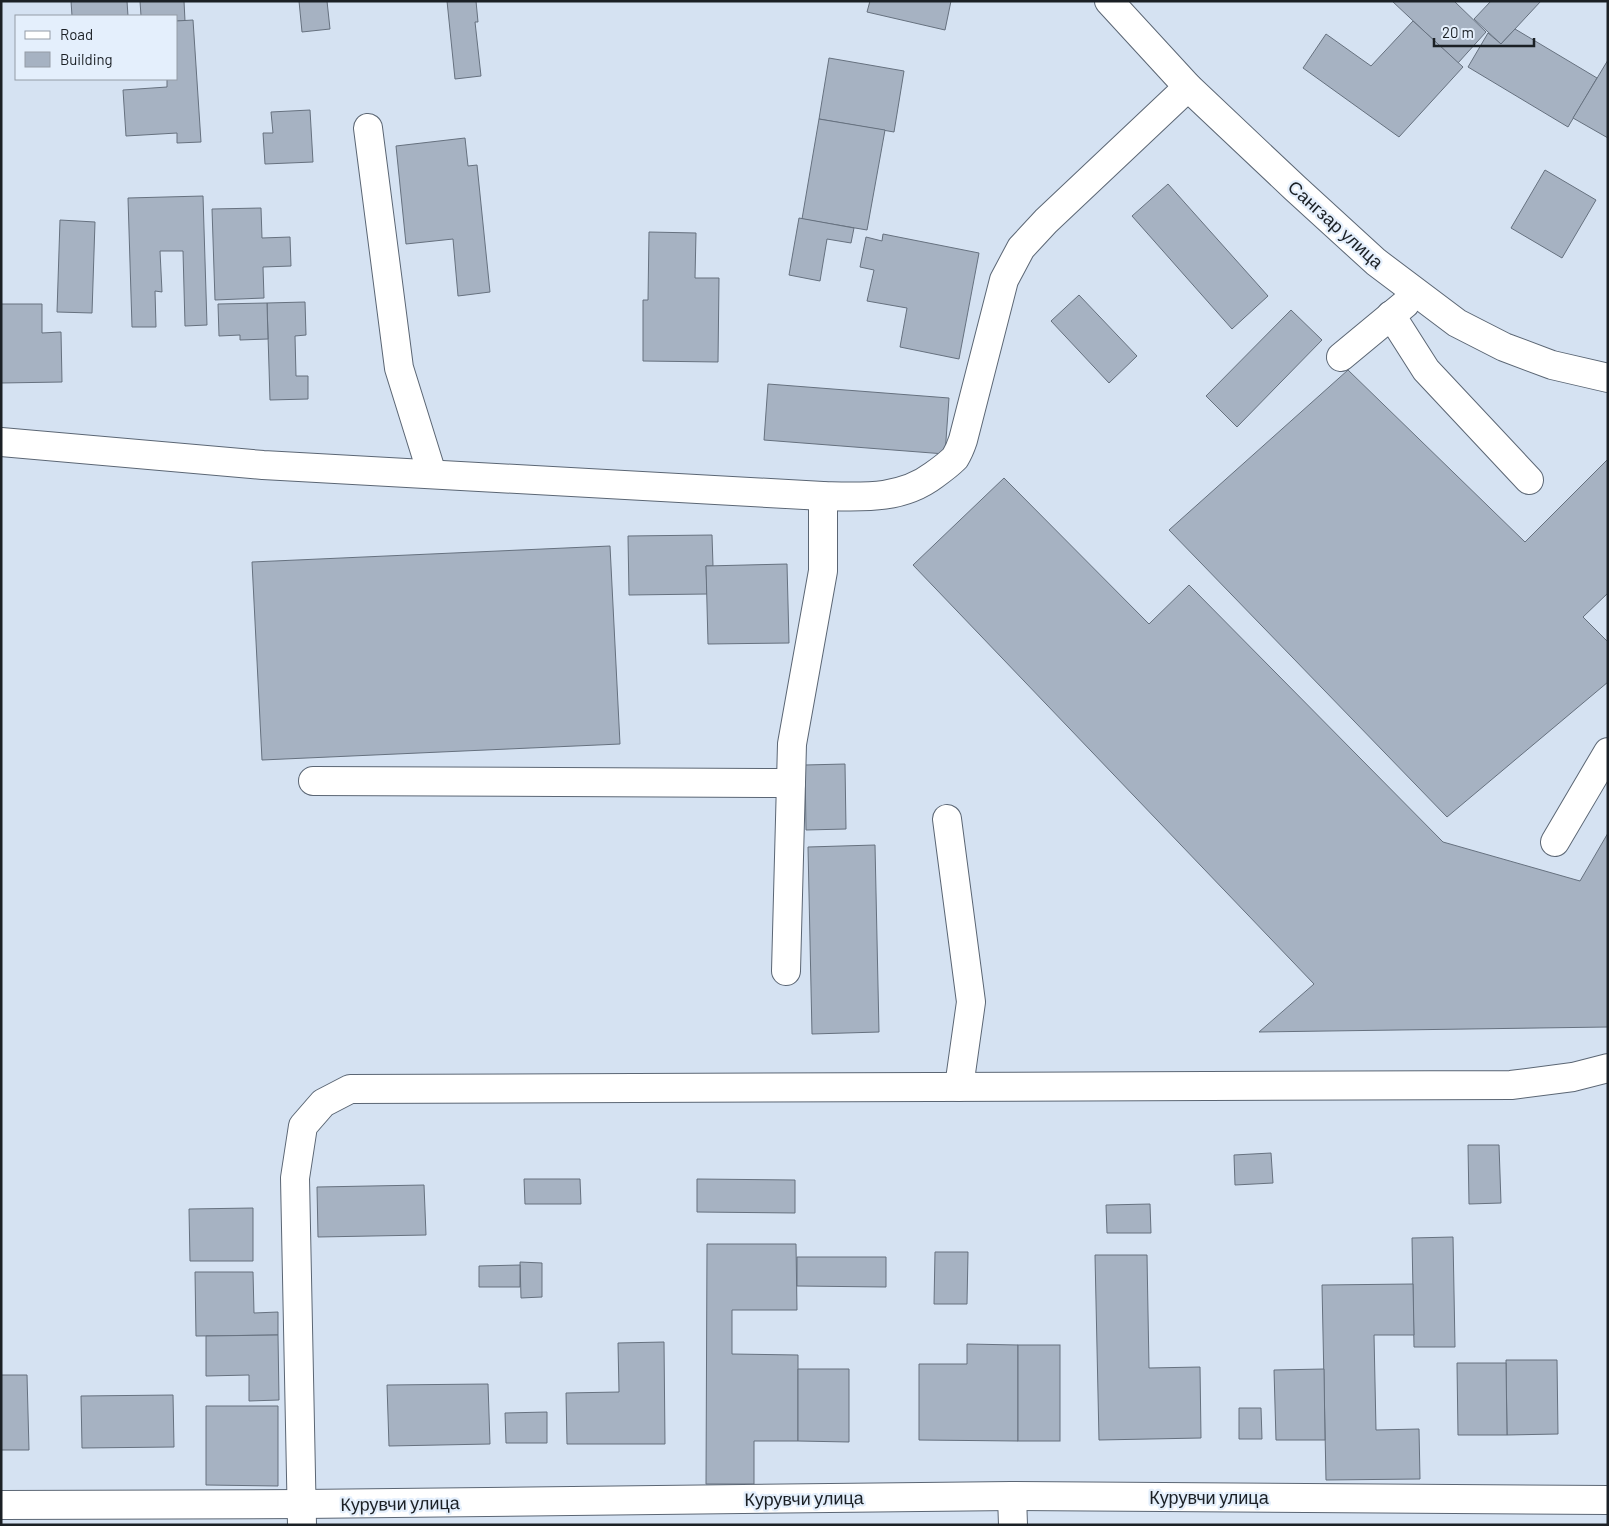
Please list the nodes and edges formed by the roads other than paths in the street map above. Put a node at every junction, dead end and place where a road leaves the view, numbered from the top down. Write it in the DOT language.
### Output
graph roads {
  1 [pos="1109,1"];
  2 [pos="1188,87"];
  3 [pos="368,128"];
  4 [pos="1417,293"];
  5 [pos="1391,315"];
  6 [pos="1341,357"];
  7 [pos="1608,378"];
  8 [pos="1,442"];
  9 [pos="432,474"];
  10 [pos="1529,480"];
  11 [pos="823,496"];
  12 [pos="1608,752"];
  13 [pos="313,781"];
  14 [pos="791,783"];
  15 [pos="947,819"];
  16 [pos="1555,842"];
  17 [pos="786,971"];
  18 [pos="1608,1068"];
  19 [pos="959,1087"];
  20 [pos="1012,1496"];
  21 [pos="1608,1500"];
  22 [pos="1,1505"];
  23 [pos="302,1515"];
  24 [pos="1013,1525"];
  1 -- 2 [label="street, Сангзар улица"];
  2 -- 4 [label="street, Сангзар улица"];
  2 -- 11 [label="street"];
  3 -- 9 [label="street"];
  4 -- 5 [label="street"];
  4 -- 7 [label="street, Сангзар улица"];
  5 -- 6 [label="street"];
  5 -- 10 [label="street"];
  8 -- 9 [label="street"];
  9 -- 11 [label="street"];
  11 -- 14 [label="street"];
  12 -- 16 [label="street"];
  13 -- 14 [label="street"];
  14 -- 17 [label="street"];
  15 -- 19 [label="street"];
  18 -- 19 [label="street"];
  19 -- 23 [label="street"];
  20 -- 21 [label="street, Курувчи улица"];
  20 -- 23 [label="street, Курувчи улица"];
  20 -- 24 [label="street"];
  22 -- 23 [label="street, Курувчи улица"];
}
